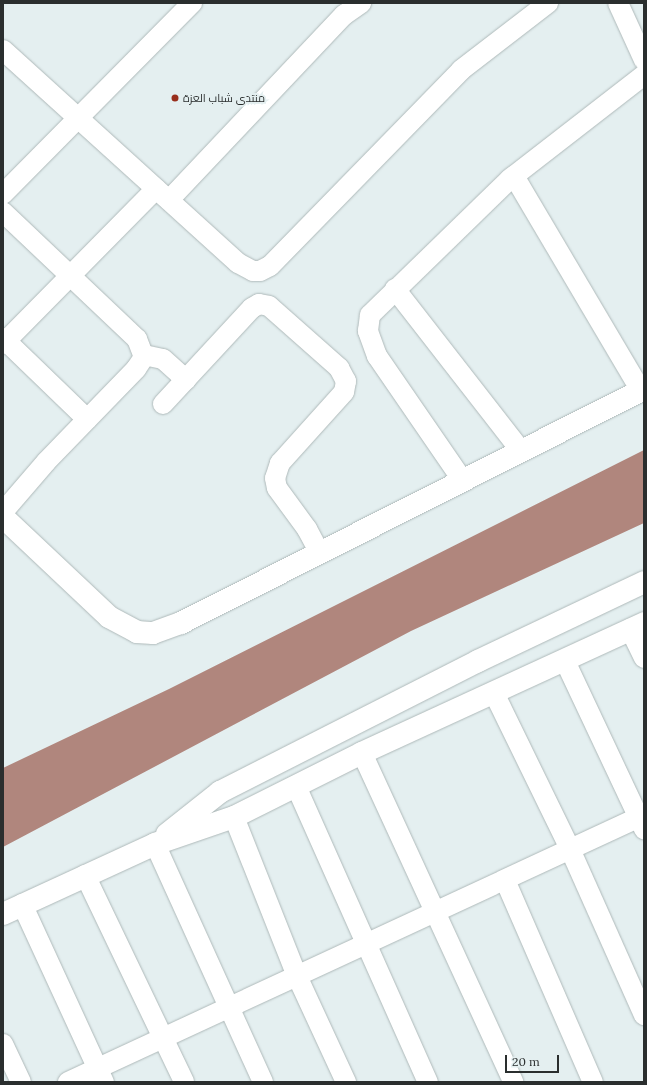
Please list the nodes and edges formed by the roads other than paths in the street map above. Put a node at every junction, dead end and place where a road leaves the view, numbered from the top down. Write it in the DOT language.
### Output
graph roads {
  1 [pos="192,3"];
  2 [pos="361,3"];
  3 [pos="548,3"];
  4 [pos="618,3"];
  5 [pos="3,50"];
  6 [pos="644,60"];
  7 [pos="644,75"];
  8 [pos="79,119"];
  9 [pos="514,176"];
  10 [pos="3,194"];
  11 [pos="163,194"];
  12 [pos="3,212"];
  13 [pos="257,271"];
  14 [pos="70,276"];
  15 [pos="395,289"];
  16 [pos="261,304"];
  17 [pos="4,341"];
  18 [pos="144,355"];
  19 [pos="186,380"];
  20 [pos="642,390"];
  21 [pos="163,404"];
  22 [pos="87,418"];
  23 [pos="521,451"];
  24 [pos="463,481"];
  25 [pos="3,512"];
  26 [pos="3,517"];
  27 [pos="320,553"];
  28 [pos="644,582"];
  29 [pos="637,626"];
  30 [pos="644,658"];
  31 [pos="565,661"];
  32 [pos="494,693"];
  33 [pos="362,753"];
  34 [pos="296,786"];
  35 [pos="234,817"];
  36 [pos="642,821"];
  37 [pos="155,844"];
  38 [pos="570,849"];
  39 [pos="86,875"];
  40 [pos="505,880"];
  41 [pos="22,904"];
  42 [pos="435,912"];
  43 [pos="3,914"];
  44 [pos="367,943"];
  45 [pos="296,976"];
  46 [pos="230,1007"];
  47 [pos="644,1014"];
  48 [pos="164,1038"];
  49 [pos="3,1044"];
  50 [pos="101,1075"];
  51 [pos="21,1082"];
  52 [pos="68,1082"];
  53 [pos="184,1082"];
  54 [pos="263,1082"];
  55 [pos="346,1082"];
  56 [pos="428,1082"];
  57 [pos="513,1082"];
  58 [pos="594,1082"];
  1 -- 8 [label="street"];
  2 -- 11 [label="street"];
  3 -- 13 [label="street"];
  4 -- 6 [label="street"];
  5 -- 8 [label="street"];
  7 -- 9 [label="street"];
  8 -- 10 [label="street"];
  8 -- 11 [label="street"];
  9 -- 15 [label="street"];
  9 -- 20 [label="street"];
  11 -- 13 [label="street"];
  11 -- 14 [label="street"];
  12 -- 14 [label="street"];
  13 -- 16 [label="street"];
  14 -- 17 [label="street"];
  14 -- 18 [label="street"];
  15 -- 23 [label="street"];
  15 -- 24 [label="street"];
  16 -- 19 [label="street"];
  16 -- 27 [label="street"];
  17 -- 22 [label="street"];
  18 -- 19 [label="street"];
  18 -- 22 [label="street"];
  19 -- 21 [label="street"];
  20 -- 23 [label="street"];
  22 -- 25 [label="street"];
  23 -- 24 [label="street"];
  24 -- 27 [label="street"];
  26 -- 27 [label="street"];
  28 -- 37 [label="street"];
  29 -- 30 [label="street"];
  29 -- 31 [label="street"];
  31 -- 32 [label="street"];
  31 -- 36 [label="street"];
  32 -- 33 [label="street"];
  32 -- 38 [label="street"];
  33 -- 34 [label="street"];
  33 -- 42 [label="street"];
  34 -- 35 [label="street"];
  34 -- 44 [label="street"];
  35 -- 37 [label="street"];
  35 -- 45 [label="street"];
  36 -- 38 [label="street"];
  37 -- 39 [label="street"];
  37 -- 46 [label="street"];
  38 -- 40 [label="street"];
  38 -- 47 [label="street"];
  39 -- 41 [label="street"];
  39 -- 48 [label="street"];
  40 -- 42 [label="street"];
  40 -- 58 [label="street"];
  41 -- 43 [label="street"];
  41 -- 50 [label="street"];
  42 -- 44 [label="street"];
  42 -- 57 [label="street"];
  44 -- 45 [label="street"];
  44 -- 56 [label="street"];
  45 -- 46 [label="street"];
  45 -- 55 [label="street"];
  46 -- 48 [label="street"];
  46 -- 54 [label="street"];
  48 -- 50 [label="street"];
  48 -- 53 [label="street"];
  49 -- 51 [label="street"];
  50 -- 52 [label="street"];
}
